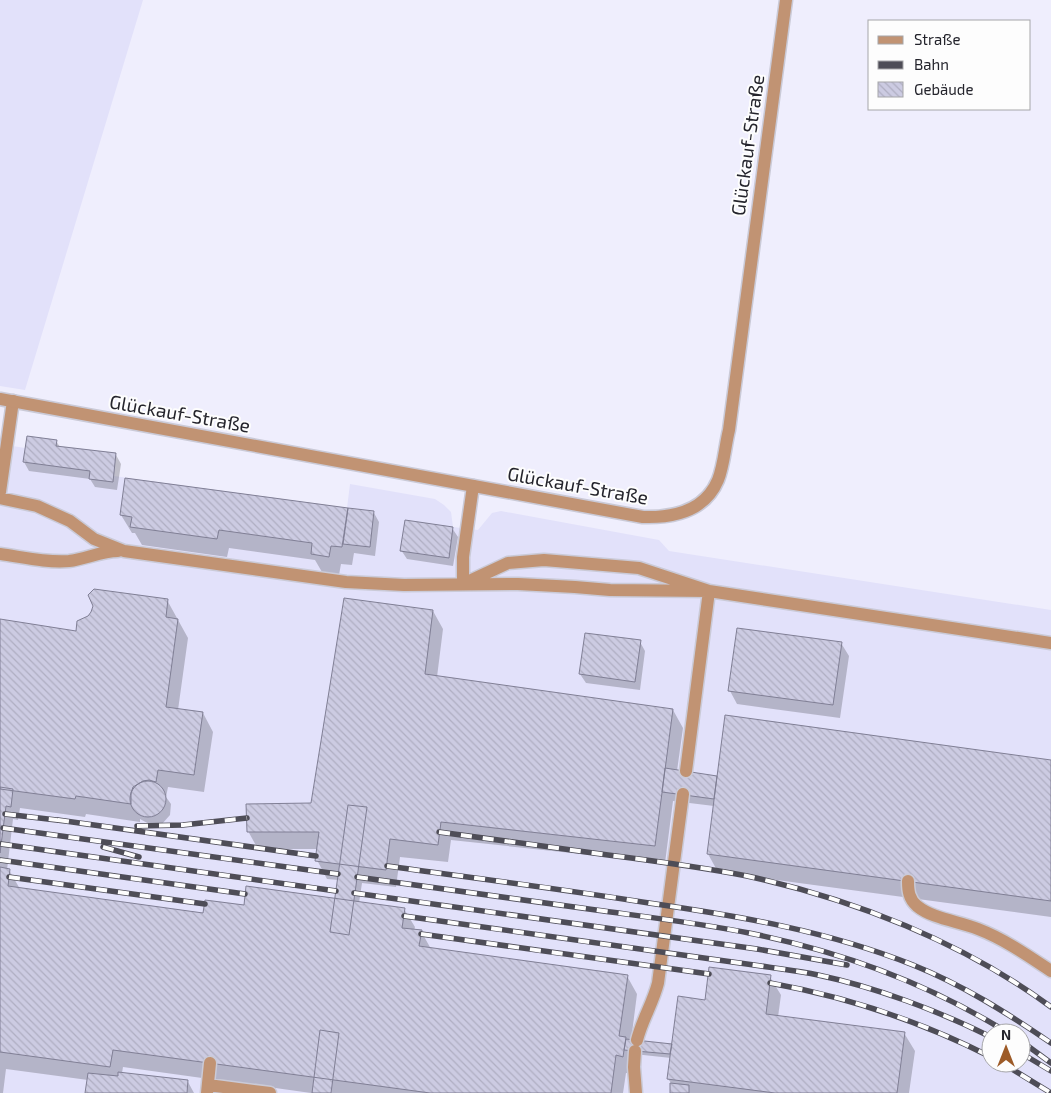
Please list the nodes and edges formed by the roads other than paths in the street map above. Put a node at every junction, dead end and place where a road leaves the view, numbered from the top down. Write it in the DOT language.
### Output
graph roads {
  1 [pos="786,0"];
  2 [pos="0,399"];
  3 [pos="13,401"];
  4 [pos="473,486"];
  5 [pos="0,492"];
  6 [pos="0,498"];
  7 [pos="124,551"];
  8 [pos="0,554"];
  9 [pos="463,584"];
  10 [pos="709,591"];
  11 [pos="1051,644"];
  12 [pos="686,771"];
  13 [pos="683,794"];
  14 [pos="908,881"];
  15 [pos="1051,971"];
  16 [pos="210,1063"];
  17 [pos="207,1089"];
  18 [pos="270,1093"];
  19 [pos="636,1093"];
  1 -- 4 [label="street, Glückauf-Straße"];
  2 -- 3 [label="street, Glückauf-Straße"];
  3 -- 4 [label="street, Glückauf-Straße"];
  3 -- 5 [label="street"];
  4 -- 9 [label="street"];
  6 -- 7 [label="street"];
  7 -- 8 [label="street"];
  7 -- 9 [label="street"];
  9 -- 10 [label="street"];
  9 -- 10 [label="street"];
  10 -- 11 [label="street"];
  10 -- 12 [label="street"];
  13 -- 19 [label="street"];
  14 -- 15 [label="street"];
  16 -- 17 [label="street"];
  17 -- 18 [label="street"];
}
